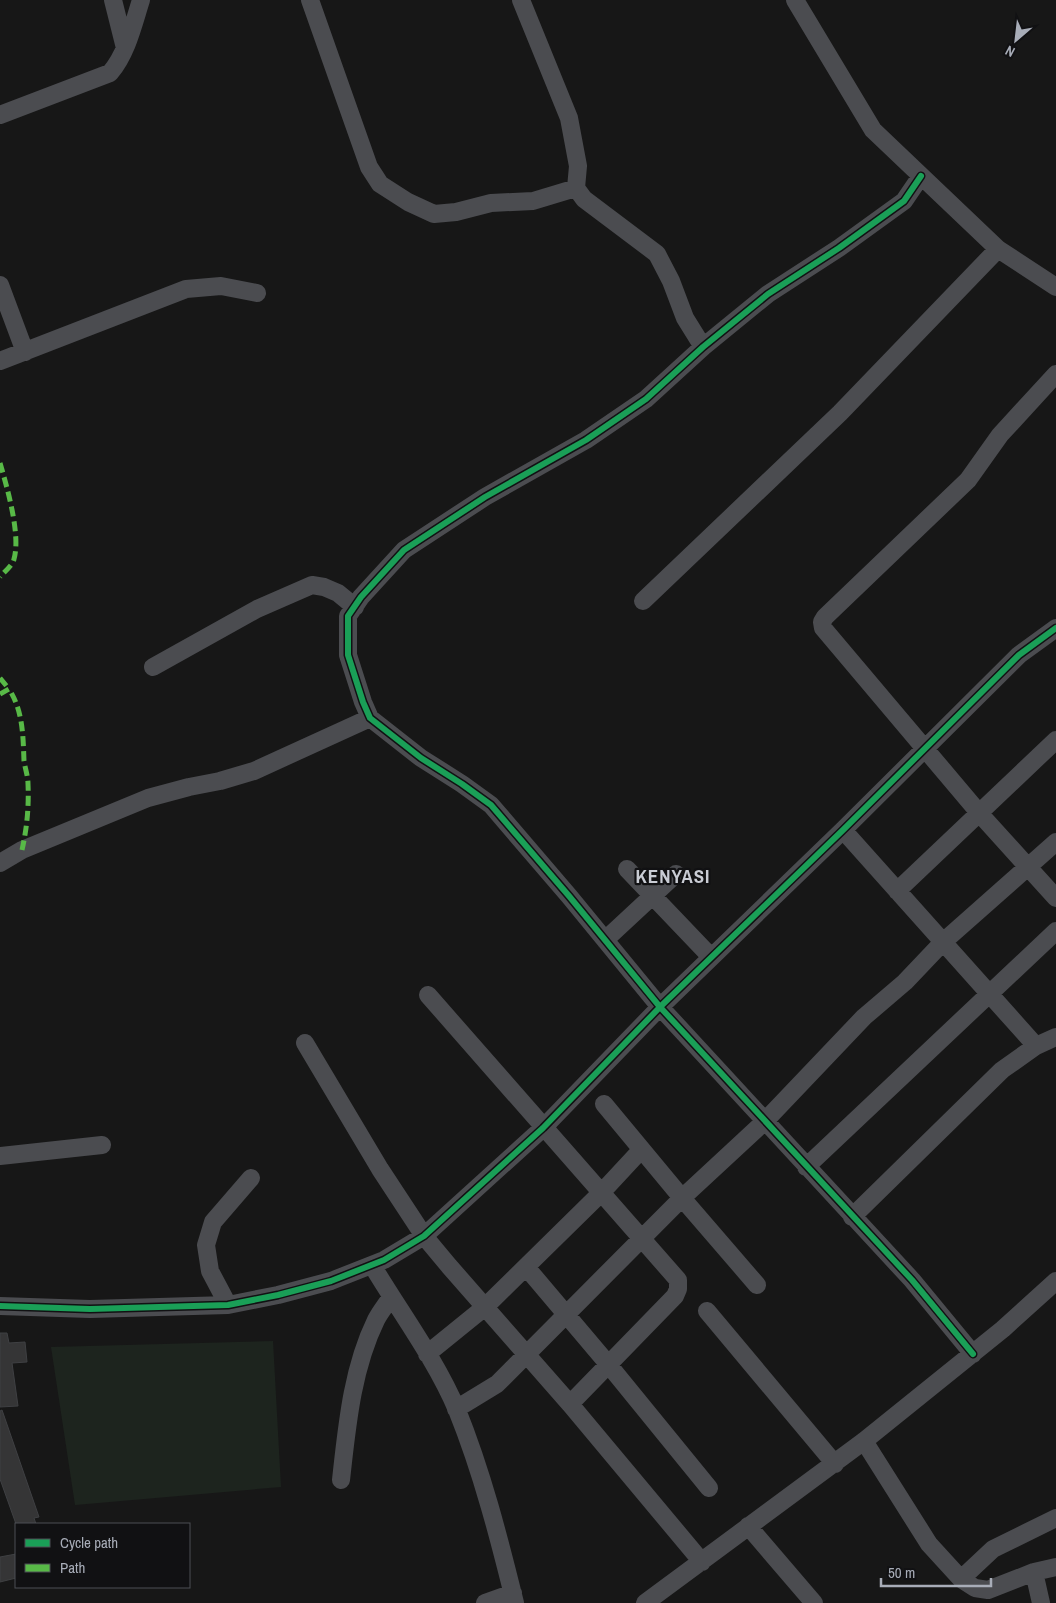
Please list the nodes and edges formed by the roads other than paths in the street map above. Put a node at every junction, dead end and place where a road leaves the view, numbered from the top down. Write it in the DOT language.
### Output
graph roads {
  1 [pos="113,0"];
  2 [pos="141,0"];
  3 [pos="310,0"];
  4 [pos="521,0"];
  5 [pos="795,0"];
  6 [pos="125,48"];
  7 [pos="0,115"];
  8 [pos="922,176"];
  9 [pos="576,188"];
  10 [pos="998,249"];
  11 [pos="0,285"];
  12 [pos="1056,287"];
  13 [pos="257,293"];
  14 [pos="703,347"];
  15 [pos="25,352"];
  16 [pos="0,361"];
  17 [pos="1056,374"];
  18 [pos="643,600"];
  19 [pos="355,607"];
  20 [pos="1056,628"];
  21 [pos="153,667"];
  22 [pos="370,718"];
  23 [pos="1056,740"];
  24 [pos="924,748"];
  25 [pos="980,814"];
  26 [pos="843,830"];
  27 [pos="1056,842"];
  28 [pos="0,863"];
  29 [pos="1028,866"];
  30 [pos="627,869"];
  31 [pos="676,874"];
  32 [pos="897,891"];
  33 [pos="652,896"];
  34 [pos="1056,898"];
  35 [pos="1056,931"];
  36 [pos="606,940"];
  37 [pos="943,942"];
  38 [pos="711,957"];
  39 [pos="989,993"];
  40 [pos="428,995"];
  41 [pos="660,1007"];
  42 [pos="1056,1037"];
  43 [pos="306,1043"];
  44 [pos="1036,1046"];
  45 [pos="604,1104"];
  46 [pos="765,1121"];
  47 [pos="543,1128"];
  48 [pos="102,1145"];
  49 [pos="641,1150"];
  50 [pos="0,1156"];
  51 [pos="806,1167"];
  52 [pos="251,1178"];
  53 [pos="602,1192"];
  54 [pos="682,1198"];
  55 [pos="852,1217"];
  56 [pos="424,1236"];
  57 [pos="642,1238"];
  58 [pos="372,1265"];
  59 [pos="526,1267"];
  60 [pos="1056,1281"];
  61 [pos="757,1285"];
  62 [pos="391,1297"];
  63 [pos="228,1305"];
  64 [pos="0,1306"];
  65 [pos="485,1307"];
  66 [pos="707,1311"];
  67 [pos="566,1316"];
  68 [pos="427,1354"];
  69 [pos="973,1354"];
  70 [pos="526,1356"];
  71 [pos="608,1364"];
  72 [pos="570,1404"];
  73 [pos="456,1409"];
  74 [pos="864,1441"];
  75 [pos="835,1464"];
  76 [pos="341,1480"];
  77 [pos="709,1488"];
  78 [pos="1056,1518"];
  79 [pos="748,1526"];
  80 [pos="702,1562"];
  81 [pos="1056,1567"];
  82 [pos="1034,1572"];
  83 [pos="961,1579"];
  84 [pos="514,1598"];
  85 [pos="485,1603"];
  86 [pos="645,1603"];
  87 [pos="814,1603"];
  88 [pos="1040,1603"];
  1 -- 6 [label="street"];
  2 -- 6 [label="street"];
  3 -- 9 [label="street"];
  4 -- 9 [label="street"];
  5 -- 8 [label="street"];
  6 -- 7 [label="street"];
  8 -- 10 [label="street"];
  8 -- 14 [label="street"];
  9 -- 14 [label="street"];
  10 -- 12 [label="street"];
  10 -- 18 [label="street"];
  11 -- 15 [label="street"];
  13 -- 15 [label="street"];
  14 -- 19 [label="street"];
  15 -- 16 [label="street"];
  17 -- 24 [label="street"];
  19 -- 21 [label="street"];
  19 -- 22 [label="street"];
  20 -- 24 [label="street"];
  22 -- 28 [label="street"];
  22 -- 36 [label="street"];
  23 -- 25 [label="street"];
  24 -- 25 [label="street"];
  24 -- 26 [label="street"];
  25 -- 29 [label="street"];
  25 -- 32 [label="street"];
  26 -- 32 [label="street"];
  26 -- 38 [label="street"];
  27 -- 29 [label="street"];
  29 -- 34 [label="street"];
  29 -- 37 [label="street"];
  30 -- 33 [label="street"];
  31 -- 33 [label="street"];
  32 -- 37 [label="street"];
  33 -- 36 [label="street"];
  33 -- 38 [label="street"];
  35 -- 39 [label="street"];
  36 -- 41 [label="street"];
  37 -- 39 [label="street"];
  37 -- 46 [label="street"];
  38 -- 41 [label="street"];
  39 -- 44 [label="street"];
  39 -- 51 [label="street"];
  40 -- 47 [label="street"];
  41 -- 46 [label="street"];
  41 -- 47 [label="street"];
  42 -- 44 [label="street"];
  43 -- 56 [label="street"];
  44 -- 55 [label="street"];
  45 -- 49 [label="street"];
  46 -- 51 [label="street"];
  46 -- 54 [label="street"];
  47 -- 53 [label="street"];
  47 -- 56 [label="street"];
  48 -- 50 [label="street"];
  49 -- 53 [label="street"];
  49 -- 54 [label="street"];
  51 -- 55 [label="street"];
  52 -- 63 [label="street"];
  53 -- 57 [label="street"];
  53 -- 59 [label="street"];
  54 -- 57 [label="street"];
  54 -- 61 [label="street"];
  55 -- 69 [label="street"];
  56 -- 58 [label="street"];
  56 -- 65 [label="street"];
  57 -- 67 [label="street"];
  57 -- 71 [label="street"];
  58 -- 62 [label="street"];
  58 -- 63 [label="street"];
  59 -- 65 [label="street"];
  59 -- 67 [label="street"];
  60 -- 69 [label="street"];
  62 -- 68 [label="street"];
  62 -- 76 [label="street"];
  63 -- 64 [label="street"];
  65 -- 68 [label="street"];
  65 -- 70 [label="street"];
  66 -- 75 [label="street"];
  67 -- 70 [label="street"];
  67 -- 71 [label="street"];
  68 -- 73 [label="street"];
  69 -- 74 [label="street"];
  70 -- 72 [label="street"];
  70 -- 73 [label="street"];
  71 -- 72 [label="street"];
  71 -- 77 [label="street"];
  72 -- 80 [label="street"];
  73 -- 84 [label="street"];
  74 -- 75 [label="street"];
  74 -- 83 [label="street"];
  75 -- 79 [label="street"];
  78 -- 83 [label="street"];
  79 -- 80 [label="street"];
  79 -- 87 [label="street"];
  80 -- 86 [label="street"];
  81 -- 82 [label="street"];
  82 -- 83 [label="street"];
  82 -- 88 [label="street"];
  84 -- 85 [label="street"];
}
